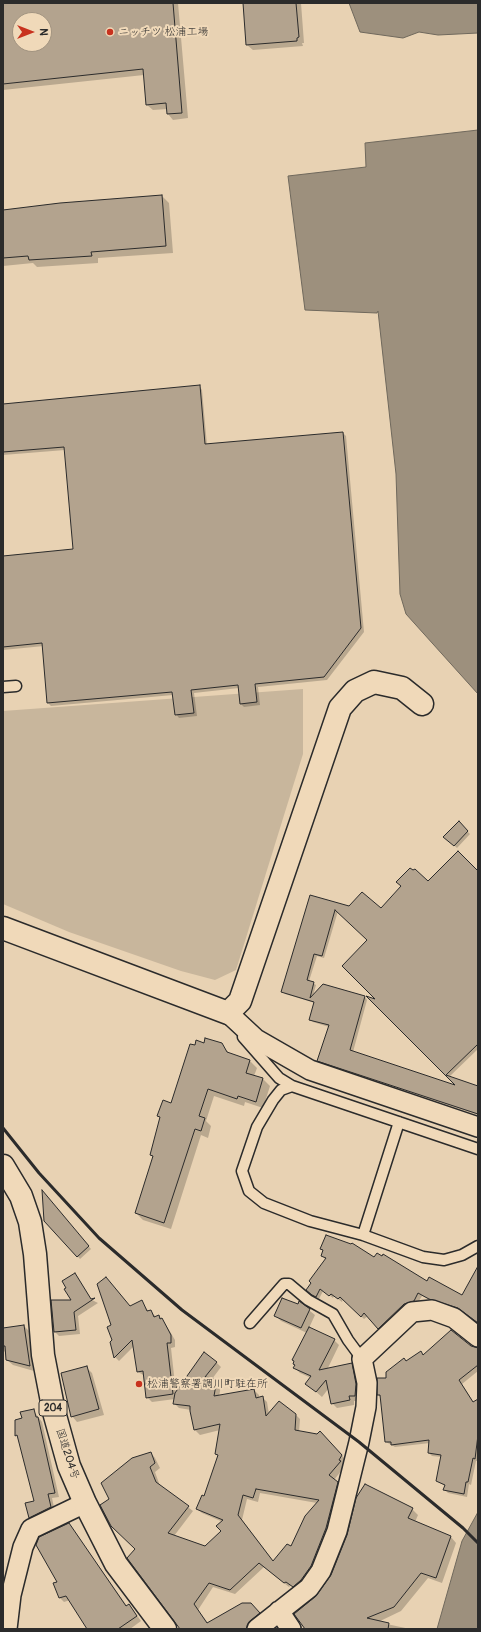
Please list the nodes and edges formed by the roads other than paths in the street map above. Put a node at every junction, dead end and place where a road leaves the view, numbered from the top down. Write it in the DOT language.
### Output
graph roads {
  1 [pos="16,686"];
  2 [pos="3,687"];
  3 [pos="422,704"];
  4 [pos="3,928"];
  5 [pos="228,1013"];
  6 [pos="292,1086"];
  7 [pos="398,1122"];
  8 [pos="478,1126"];
  9 [pos="478,1148"];
  10 [pos="3,1166"];
  11 [pos="363,1235"];
  12 [pos="478,1246"];
  13 [pos="250,1323"];
  14 [pos="478,1337"];
  15 [pos="362,1359"];
  16 [pos="85,1503"];
  17 [pos="279,1612"];
  18 [pos="7,1629"];
  19 [pos="165,1629"];
  20 [pos="257,1629"];
  21 [pos="291,1629"];
  1 -- 2 [label="lane"];
  3 -- 5 [label="main road"];
  4 -- 5 [label="main road"];
  5 -- 6 [label="lane"];
  5 -- 8 [label="street"];
  6 -- 7 [label="lane"];
  6 -- 11 [label="lane"];
  7 -- 9 [label="lane"];
  7 -- 11 [label="lane"];
  10 -- 16 [label="main road, 国道204号 / 204"];
  11 -- 12 [label="lane"];
  13 -- 15 [label="lane"];
  14 -- 15 [label="street"];
  15 -- 17 [label="street"];
  16 -- 18 [label="street"];
  16 -- 19 [label="main road, 国道204号 / 204"];
  17 -- 20 [label="street"];
  17 -- 21 [label="street"];
}
